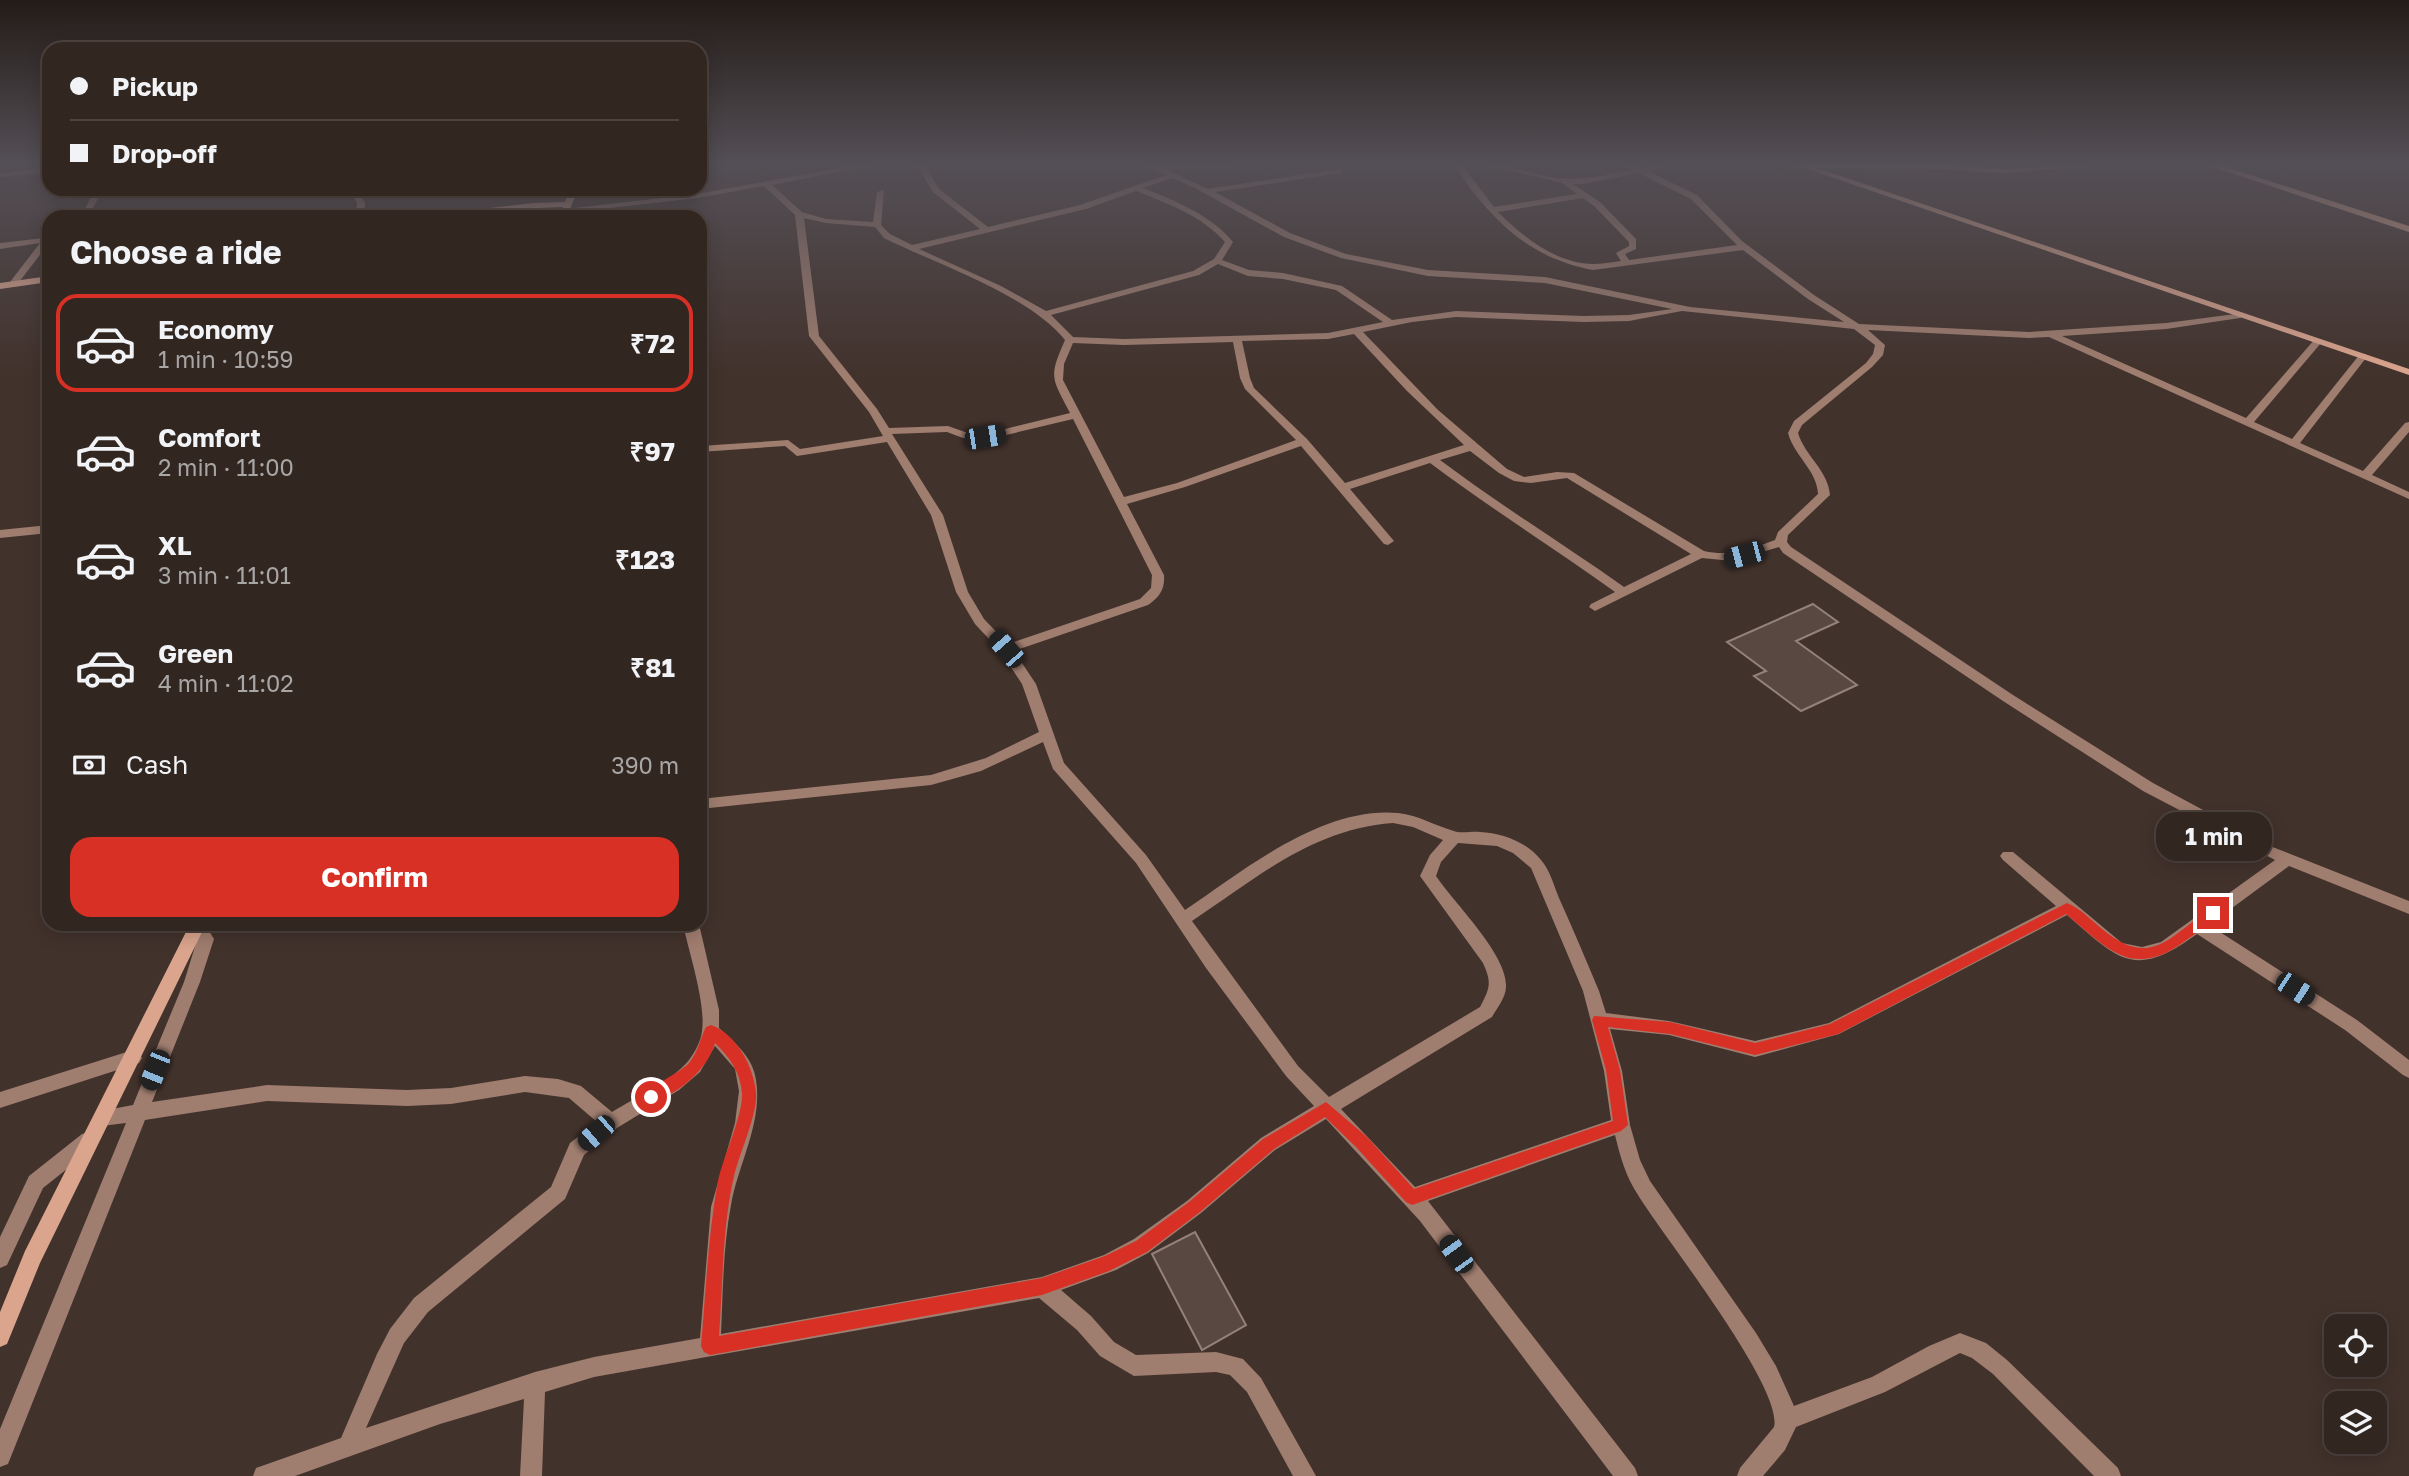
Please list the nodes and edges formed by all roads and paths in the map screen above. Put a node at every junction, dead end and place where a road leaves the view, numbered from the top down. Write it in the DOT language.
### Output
graph roads {
  1 [pos="801,234"];
  2 [pos="885,234"];
  3 [pos="974,234"];
  4 [pos="1222,234"];
  5 [pos="1285,234"];
  6 [pos="1519,234"];
  7 [pos="1626,234"];
  8 [pos="1731,234"];
  9 [pos="2001,234"];
  10 [pos="42,239"];
  11 [pos="42,245"];
  12 [pos="0,246"];
  13 [pos="1744,247"];
  14 [pos="911,248"];
  15 [pos="1217,261"];
  16 [pos="1627,263"];
  17 [pos="42,280"];
  18 [pos="13,284"];
  19 [pos="0,286"];
  20 [pos="1690,310"];
  21 [pos="1045,314"];
  22 [pos="2240,315"];
  23 [pos="1390,323"];
  24 [pos="1852,326"];
  25 [pos="1357,331"];
  26 [pos="2049,333"];
  27 [pos="1237,339"];
  28 [pos="1070,341"];
  29 [pos="2318,341"];
  30 [pos="2363,356"];
  31 [pos="2409,372"];
  32 [pos="1075,415"];
  33 [pos="2248,423"];
  34 [pos="2409,425"];
  35 [pos="887,435"];
  36 [pos="1303,442"];
  37 [pos="2294,444"];
  38 [pos="1473,446"];
  39 [pos="707,449"];
  40 [pos="1431,459"];
  41 [pos="2365,476"];
  42 [pos="1342,488"];
  43 [pos="2409,496"];
  44 [pos="1119,502"];
  45 [pos="42,530"];
  46 [pos="0,534"];
  47 [pos="1388,541"];
  48 [pos="1781,542"];
  49 [pos="1700,554"];
  50 [pos="1623,592"];
  51 [pos="1595,607"];
  52 [pos="1006,649"];
  53 [pos="1047,734"];
  54 [pos="707,803"];
  55 [pos="1454,838"];
  56 [pos="2008,856"];
  57 [pos="2286,860"];
  58 [pos="2067,908"];
  59 [pos="2409,908"];
  60 [pos="1182,920"];
  61 [pos="2196,925"];
  62 [pos="198,931"];
  63 [pos="203,931"];
  64 [pos="693,931"];
  65 [pos="1599,1020"];
  66 [pos="711,1031"];
  67 [pos="133,1058"];
  68 [pos="2409,1070"];
  69 [pos="0,1100"];
  70 [pos="1326,1109"];
  71 [pos="137,1115"];
  72 [pos="102,1118"];
  73 [pos="611,1122"];
  74 [pos="1621,1125"];
  75 [pos="93,1137"];
  76 [pos="1412,1197"];
  77 [pos="0,1258"];
  78 [pos="1042,1287"];
  79 [pos="0,1337"];
  80 [pos="710,1346"];
  81 [pos="535,1383"];
  82 [pos="1787,1420"];
  83 [pos="349,1444"];
  84 [pos="0,1456"];
  85 [pos="264,1476"];
  86 [pos="531,1476"];
  87 [pos="1305,1476"];
  88 [pos="1627,1476"];
  89 [pos="1748,1476"];
  90 [pos="2110,1476"];
  1 -- 35 [label="street"];
  2 -- 14 [label="street"];
  3 -- 14 [label="street"];
  4 -- 15 [label="street"];
  5 -- 20 [label="street"];
  6 -- 16 [label="street"];
  7 -- 16 [label="street"];
  8 -- 13 [label="street"];
  9 -- 22 [label="street"];
  10 -- 12 [label="street"];
  11 -- 18 [label="street"];
  13 -- 16 [label="street"];
  13 -- 24 [label="street"];
  14 -- 21 [label="street"];
  15 -- 21 [label="street"];
  15 -- 23 [label="street"];
  17 -- 18 [label="street"];
  18 -- 19 [label="street"];
  20 -- 23 [label="street"];
  20 -- 24 [label="street"];
  21 -- 28 [label="street"];
  22 -- 26 [label="street"];
  22 -- 29 [label="street"];
  23 -- 25 [label="street"];
  24 -- 26 [label="street"];
  24 -- 48 [label="street"];
  25 -- 27 [label="street"];
  25 -- 38 [label="street"];
  26 -- 33 [label="street"];
  27 -- 28 [label="street"];
  27 -- 36 [label="street"];
  28 -- 32 [label="street"];
  29 -- 30 [label="street"];
  29 -- 33 [label="street"];
  30 -- 31 [label="street"];
  30 -- 37 [label="street"];
  32 -- 35 [label="street"];
  32 -- 44 [label="street"];
  33 -- 37 [label="street"];
  34 -- 41 [label="street"];
  35 -- 39 [label="street"];
  35 -- 52 [label="street"];
  36 -- 42 [label="street"];
  36 -- 44 [label="street"];
  37 -- 41 [label="street"];
  38 -- 40 [label="street"];
  38 -- 49 [label="street"];
  40 -- 42 [label="street"];
  40 -- 50 [label="street"];
  41 -- 43 [label="street"];
  42 -- 47 [label="street"];
  44 -- 52 [label="street"];
  45 -- 46 [label="street"];
  48 -- 49 [label="street"];
  48 -- 57 [label="street"];
  49 -- 50 [label="street"];
  50 -- 51 [label="street"];
  52 -- 53 [label="street"];
  53 -- 54 [label="street"];
  53 -- 60 [label="street"];
  55 -- 60 [label="street"];
  55 -- 65 [label="street"];
  55 -- 70 [label="street"];
  56 -- 58 [label="street"];
  57 -- 59 [label="street"];
  57 -- 61 [label="street"];
  58 -- 61 [label="street"];
  58 -- 65 [label="street"];
  60 -- 70 [label="street"];
  61 -- 68 [label="street"];
  62 -- 67 [label="street"];
  63 -- 71 [label="street"];
  64 -- 66 [label="street"];
  65 -- 74 [label="street"];
  66 -- 73 [label="street"];
  66 -- 80 [label="street"];
  67 -- 69 [label="street"];
  67 -- 72 [label="street"];
  70 -- 76 [label="street"];
  70 -- 78 [label="street"];
  71 -- 72 [label="street"];
  71 -- 73 [label="street"];
  71 -- 84 [label="street"];
  72 -- 75 [label="street"];
  73 -- 83 [label="street"];
  74 -- 76 [label="street"];
  74 -- 82 [label="street"];
  75 -- 77 [label="street"];
  75 -- 79 [label="street"];
  76 -- 88 [label="street"];
  78 -- 80 [label="street"];
  78 -- 87 [label="street"];
  80 -- 81 [label="street"];
  81 -- 83 [label="street"];
  81 -- 86 [label="street"];
  82 -- 89 [label="street"];
  82 -- 90 [label="street"];
  83 -- 85 [label="street"];
}
